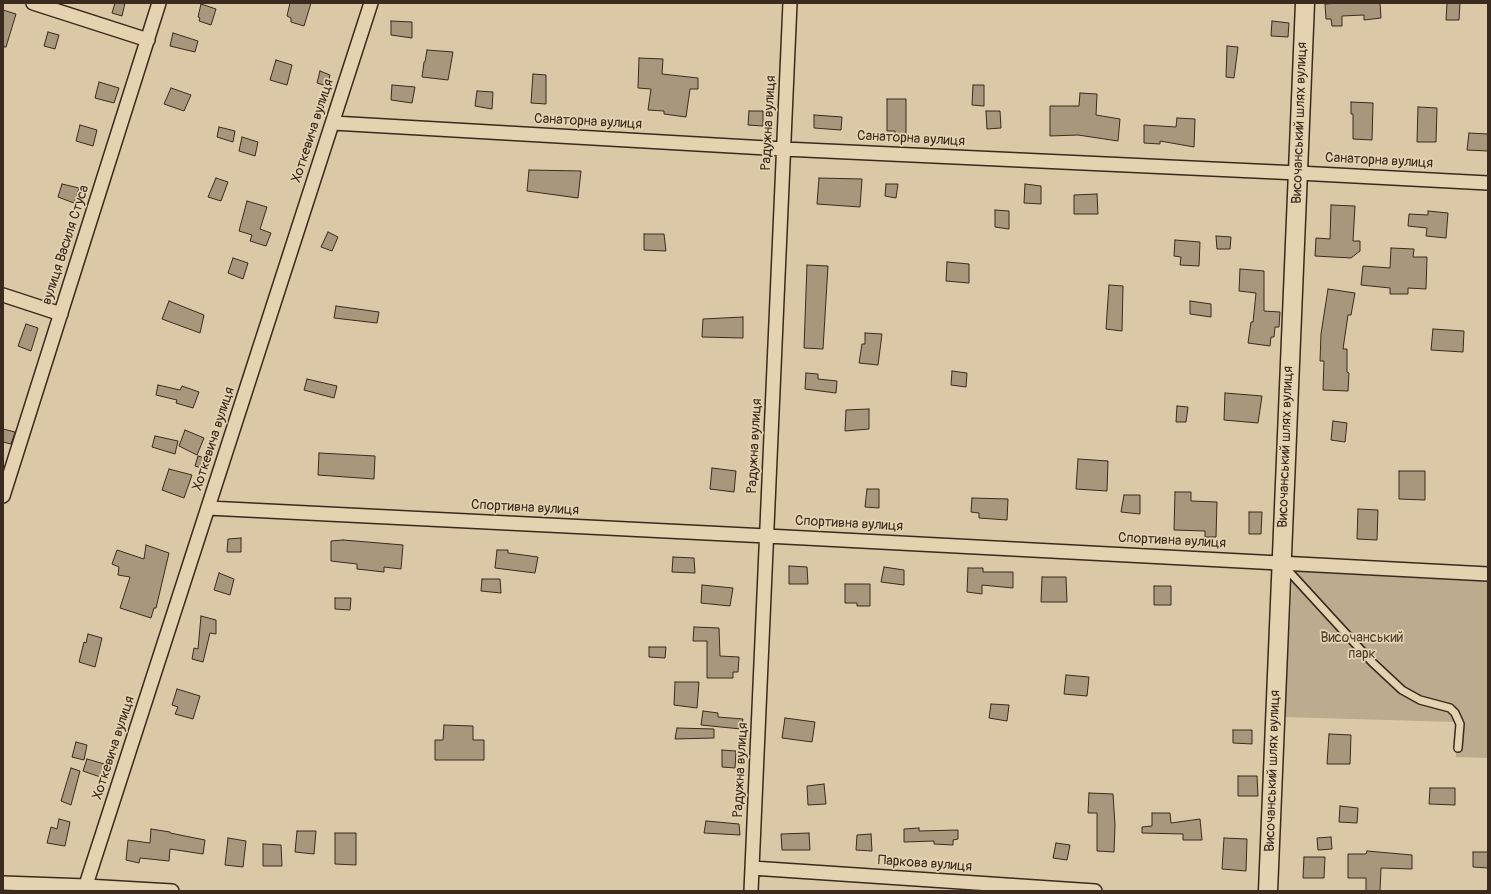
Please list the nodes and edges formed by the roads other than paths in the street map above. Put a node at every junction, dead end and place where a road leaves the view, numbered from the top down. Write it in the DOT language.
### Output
graph roads {
  1 [pos="33,3"];
  2 [pos="159,3"];
  3 [pos="371,3"];
  4 [pos="790,3"];
  5 [pos="1305,3"];
  6 [pos="148,40"];
  7 [pos="333,123"];
  8 [pos="784,149"];
  9 [pos="1298,173"];
  10 [pos="1488,183"];
  11 [pos="3,295"];
  12 [pos="61,314"];
  13 [pos="3,496"];
  14 [pos="208,508"];
  15 [pos="767,536"];
  16 [pos="1281,563"];
  17 [pos="1488,574"];
  18 [pos="1458,748"];
  19 [pos="752,868"];
  20 [pos="3,883"];
  21 [pos="85,888"];
  22 [pos="172,891"];
  23 [pos="751,891"];
  24 [pos="1095,891"];
  25 [pos="1268,891"];
  1 -- 6 [label="street"];
  2 -- 6 [label="street, вулиця Василя Стуса"];
  3 -- 7 [label="street, Хоткевича вулиця"];
  4 -- 8 [label="street, Радужна вулиця"];
  5 -- 9 [label="street, Височанський шлях вулиця"];
  6 -- 12 [label="street, вулиця Василя Стуса"];
  7 -- 8 [label="street, Санаторна вулиця"];
  7 -- 14 [label="street, Хоткевича вулиця"];
  8 -- 9 [label="street, Санаторна вулиця"];
  8 -- 15 [label="street, Радужна вулиця"];
  9 -- 10 [label="street, Санаторна вулиця"];
  9 -- 16 [label="street, Височанський шлях вулиця"];
  11 -- 12 [label="street"];
  12 -- 13 [label="street, вулиця Василя Стуса"];
  14 -- 15 [label="street, Спортивна вулиця"];
  14 -- 21 [label="street, Хоткевича вулиця"];
  15 -- 16 [label="street, Спортивна вулиця"];
  15 -- 19 [label="street, Радужна вулиця"];
  16 -- 17 [label="street, Спортивна вулиця"];
  16 -- 18 [label="lane"];
  16 -- 25 [label="street, Височанський шлях вулиця"];
  19 -- 23 [label="street, Радужна вулиця"];
  19 -- 24 [label="street, Паркова вулиця"];
  20 -- 21 [label="street"];
  21 -- 22 [label="street"];
}
